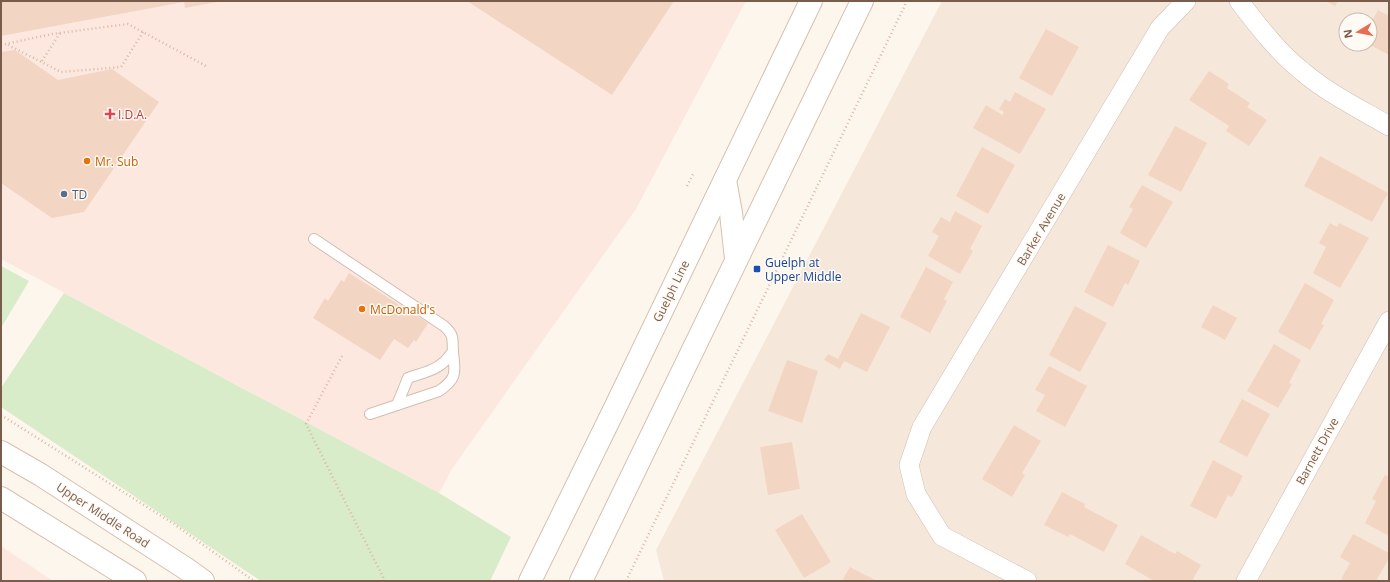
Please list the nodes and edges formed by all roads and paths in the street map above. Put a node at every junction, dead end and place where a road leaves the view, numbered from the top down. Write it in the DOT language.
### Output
graph roads {
  1 [pos="812,1"];
  2 [pos="862,1"];
  3 [pos="907,1"];
  4 [pos="1186,1"];
  5 [pos="1239,1"];
  6 [pos="143,32"];
  7 [pos="60,33"];
  8 [pos="8,44"];
  9 [pos="1,46"];
  10 [pos="42,61"];
  11 [pos="206,66"];
  12 [pos="1389,126"];
  13 [pos="693,174"];
  14 [pos="725,180"];
  15 [pos="687,186"];
  16 [pos="314,239"];
  17 [pos="736,259"];
  18 [pos="1389,321"];
  19 [pos="453,351"];
  20 [pos="342,356"];
  21 [pos="397,405"];
  22 [pos="370,414"];
  23 [pos="1,415"];
  24 [pos="1,452"];
  25 [pos="1,498"];
  26 [pos="135,581"];
  27 [pos="203,581"];
  28 [pos="254,581"];
  29 [pos="385,581"];
  30 [pos="530,581"];
  31 [pos="581,581"];
  32 [pos="626,581"];
  33 [pos="1027,581"];
  34 [pos="1246,581"];
  1 -- 14 [label="main road, Guelph Line"];
  2 -- 17 [label="main road"];
  3 -- 32 [label="path"];
  4 -- 33 [label="street, Barker Avenue"];
  5 -- 12 [label="street"];
  6 -- 7 [label="path"];
  6 -- 10 [label="path"];
  6 -- 11 [label="path"];
  7 -- 8 [label="path"];
  7 -- 10 [label="path"];
  8 -- 9 [label="path"];
  8 -- 10 [label="path"];
  13 -- 15 [label="path"];
  14 -- 17 [label="main road"];
  14 -- 30 [label="main road, Guelph Line"];
  16 -- 19 [label="lane"];
  17 -- 31 [label="main road"];
  18 -- 34 [label="street, Barnett Drive"];
  19 -- 21 [label="lane"];
  19 -- 21 [label="lane"];
  20 -- 29 [label="path"];
  21 -- 22 [label="lane"];
  23 -- 28 [label="path"];
  24 -- 27 [label="main road, Upper Middle Road"];
  25 -- 26 [label="main road"];
}
